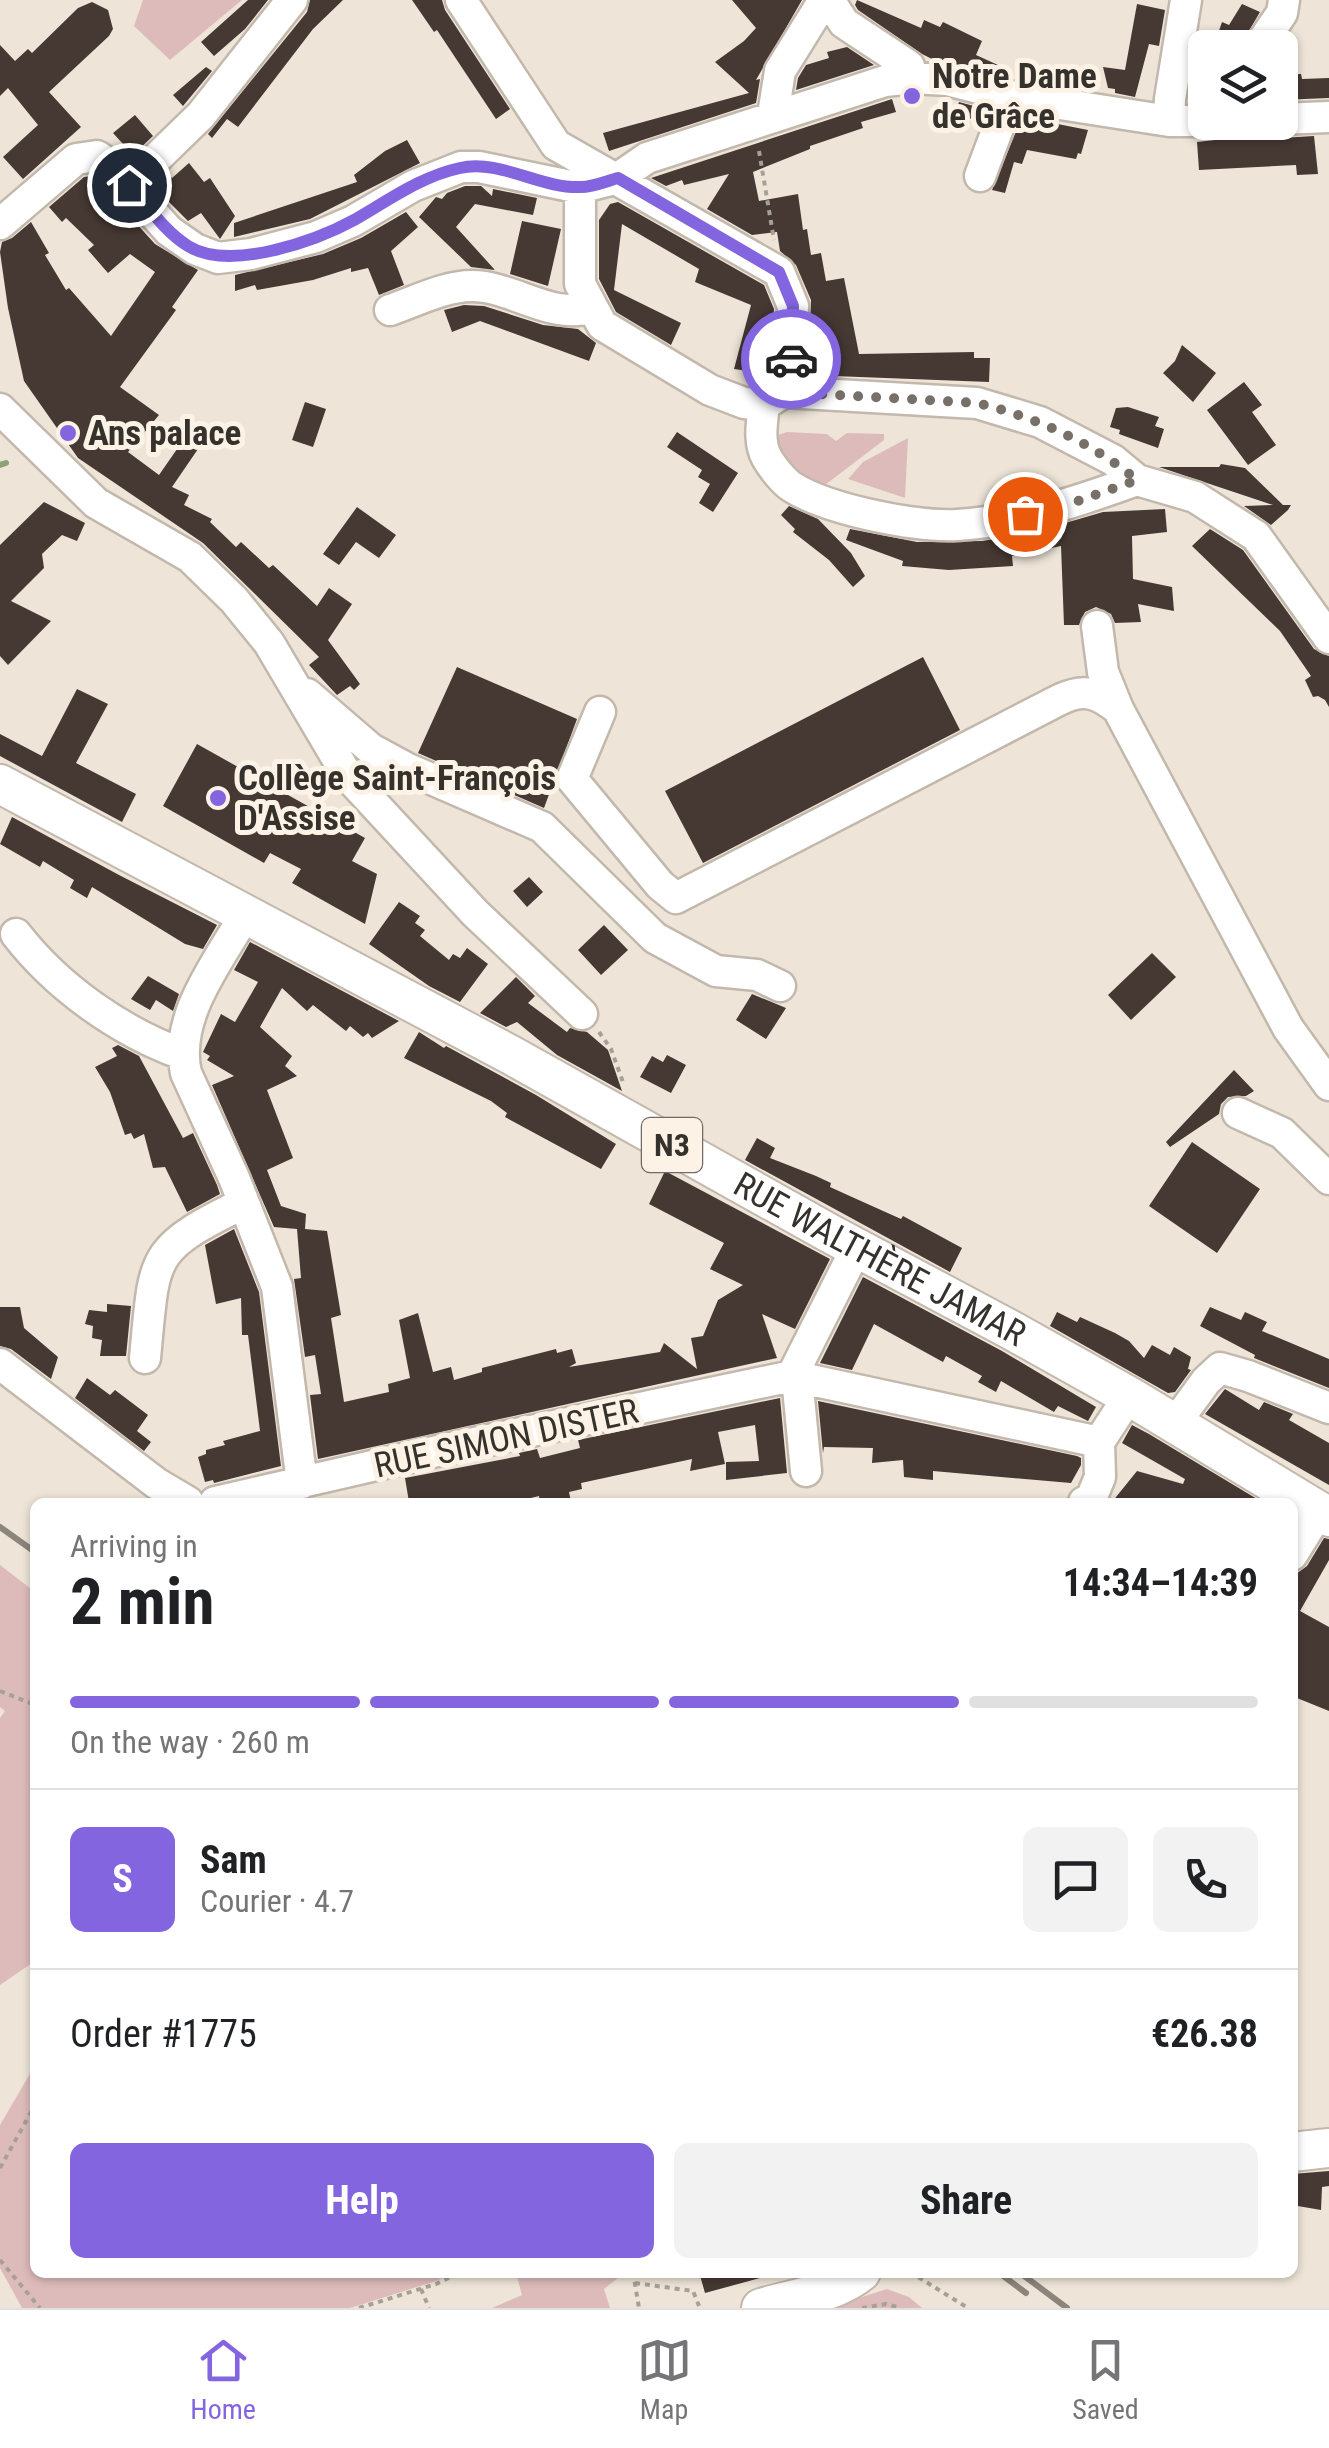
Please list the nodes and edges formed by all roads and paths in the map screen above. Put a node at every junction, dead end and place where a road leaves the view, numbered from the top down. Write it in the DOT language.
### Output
graph roads {
  1 [pos="292,0"];
  2 [pos="462,0"];
  3 [pos="826,0"];
  4 [pos="1186,0"];
  5 [pos="1284,0"];
  6 [pos="1270,30"];
  7 [pos="913,78"];
  8 [pos="1010,96"];
  9 [pos="1329,117"];
  10 [pos="764,118"];
  11 [pos="1298,118"];
  12 [pos="1186,122"];
  13 [pos="980,176"];
  14 [pos="618,178"];
  15 [pos="129,185"];
  16 [pos="580,188"];
  17 [pos="0,224"];
  18 [pos="776,255"];
  19 [pos="592,307"];
  20 [pos="390,310"];
  21 [pos="774,398"];
  22 [pos="0,408"];
  23 [pos="1137,480"];
  24 [pos="1097,626"];
  25 [pos="1329,638"];
  26 [pos="295,688"];
  27 [pos="1118,709"];
  28 [pos="600,712"];
  29 [pos="0,784"];
  30 [pos="246,912"];
  31 [pos="16,934"];
  32 [pos="780,986"];
  33 [pos="582,1014"];
  34 [pos="182,1054"];
  35 [pos="1329,1085"];
  36 [pos="611,1110"];
  37 [pos="1238,1114"];
  38 [pos="1329,1179"];
  39 [pos="244,1204"];
  40 [pos="856,1247"];
  41 [pos="145,1358"];
  42 [pos="0,1364"];
  43 [pos="795,1376"];
  44 [pos="1129,1396"];
  45 [pos="1329,1408"];
  46 [pos="1174,1425"];
  47 [pos="1099,1442"];
  48 [pos="806,1471"];
  49 [pos="302,1483"];
  50 [pos="181,1498"];
  51 [pos="233,1498"];
  52 [pos="1091,1498"];
  53 [pos="1297,1498"];
  54 [pos="1298,1499"];
  55 [pos="1324,1514"];
  56 [pos="1298,1548"];
  57 [pos="0,1691"];
  58 [pos="30,1703"];
  59 [pos="30,2114"];
  60 [pos="1329,2148"];
  61 [pos="1298,2151"];
  62 [pos="0,2168"];
  63 [pos="0,2260"];
  64 [pos="447,2278"];
  65 [pos="635,2278"];
  66 [pos="854,2278"];
  67 [pos="920,2278"];
  68 [pos="635,2283"];
  69 [pos="421,2289"];
  70 [pos="699,2306"];
  71 [pos="40,2308"];
  72 [pos="359,2308"];
  73 [pos="429,2308"];
  74 [pos="639,2308"];
  75 [pos="761,2308"];
  76 [pos="861,2308"];
  77 [pos="901,2308"];
  78 [pos="968,2308"];
  1 -- 15 [label="street"];
  2 -- 14 [label="street"];
  3 -- 7 [label="street"];
  3 -- 10 [label="street"];
  4 -- 12 [label="street"];
  5 -- 6 [label="street"];
  7 -- 8 [label="street"];
  7 -- 10 [label="street"];
  8 -- 12 [label="street"];
  8 -- 13 [label="street"];
  9 -- 11 [label="street"];
  10 -- 14 [label="street"];
  10 -- 18 [label="path"];
  14 -- 16 [label="street"];
  14 -- 21 [label="street"];
  15 -- 16 [label="street"];
  15 -- 17 [label="street"];
  16 -- 19 [label="street"];
  19 -- 20 [label="street"];
  19 -- 21 [label="street"];
  21 -- 23 [label="street"];
  21 -- 23 [label="street"];
  22 -- 26 [label="street"];
  23 -- 25 [label="street"];
  24 -- 27 [label="street"];
  26 -- 32 [label="street"];
  26 -- 33 [label="street"];
  27 -- 28 [label="street"];
  27 -- 35 [label="street"];
  29 -- 30 [label="main road, RUE WALTHÈRE JAMAR / N3"];
  30 -- 34 [label="street"];
  30 -- 36 [label="main road, RUE WALTHÈRE JAMAR / N3"];
  31 -- 34 [label="street"];
  33 -- 36 [label="path"];
  34 -- 39 [label="street"];
  36 -- 40 [label="main road, RUE WALTHÈRE JAMAR / N3"];
  37 -- 38 [label="street"];
  39 -- 41 [label="street"];
  39 -- 49 [label="street"];
  40 -- 43 [label="street"];
  40 -- 44 [label="main road, RUE WALTHÈRE JAMAR / N3"];
  42 -- 50 [label="street"];
  43 -- 47 [label="street, RUE SIMON DISTER"];
  43 -- 48 [label="street"];
  43 -- 49 [label="street, RUE SIMON DISTER"];
  44 -- 46 [label="main road, RUE WALTHÈRE JAMAR / N3"];
  44 -- 47 [label="street"];
  45 -- 46 [label="street"];
  46 -- 53 [label="main road, RUE WALTHÈRE JAMAR / N3"];
  47 -- 52 [label="street"];
  49 -- 51 [label="street, RUE SIMON DISTER"];
  54 -- 55 [label="main road, RUE WALTHÈRE JAMAR / N3"];
  55 -- 56 [label="street"];
  57 -- 58 [label="path"];
  59 -- 62 [label="path"];
  60 -- 61 [label="main road"];
  63 -- 71 [label="path"];
  64 -- 69 [label="path"];
  65 -- 68 [label="path"];
  66 -- 75 [label="main road"];
  67 -- 78 [label="path"];
  68 -- 70 [label="path"];
  68 -- 74 [label="path"];
  69 -- 72 [label="path"];
  69 -- 73 [label="path"];
  76 -- 77 [label="path"];
}
